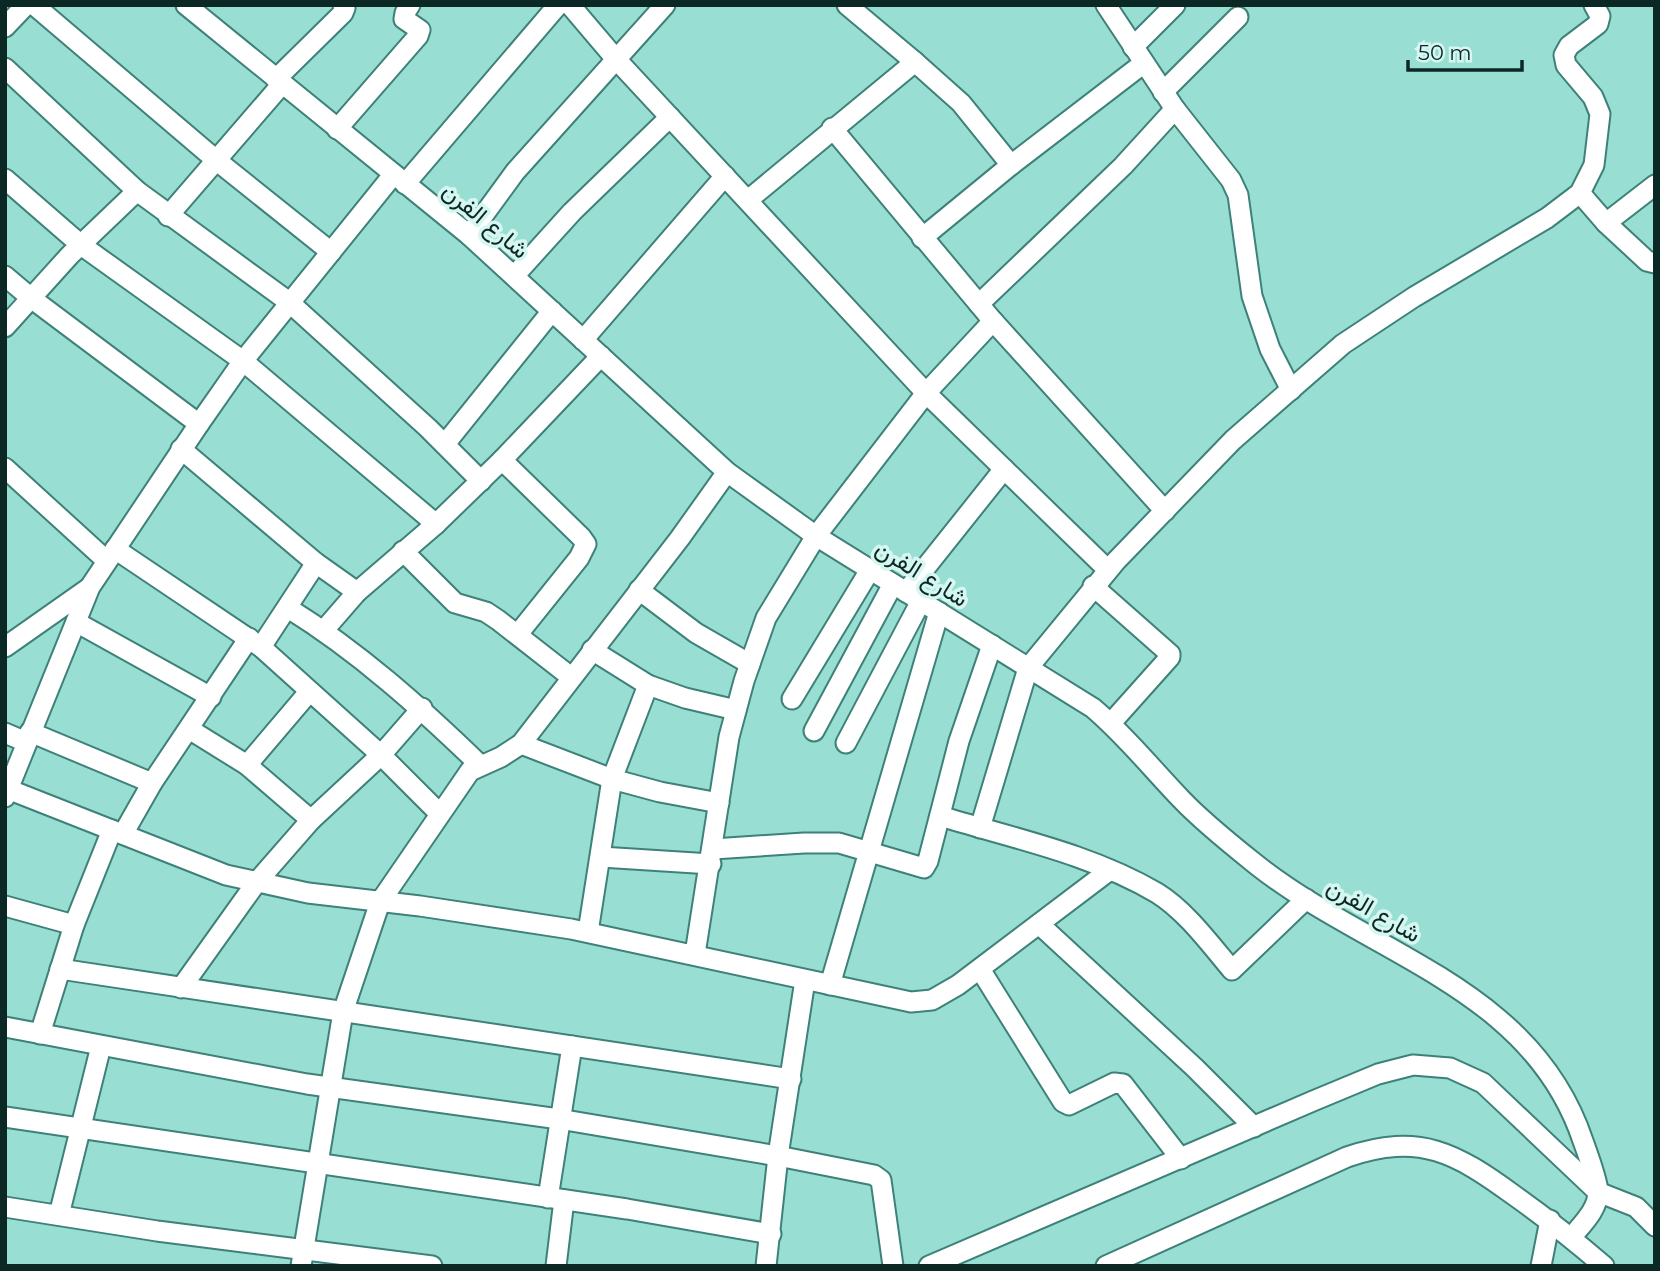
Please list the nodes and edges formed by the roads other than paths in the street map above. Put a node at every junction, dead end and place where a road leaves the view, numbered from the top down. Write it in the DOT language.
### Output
graph roads {
  1 [pos="26,5"];
  2 [pos="34,5"];
  3 [pos="186,5"];
  4 [pos="343,5"];
  5 [pos="411,5"];
  6 [pos="558,5"];
  7 [pos="570,5"];
  8 [pos="665,5"];
  9 [pos="846,5"];
  10 [pos="1106,5"];
  11 [pos="1175,5"];
  12 [pos="1594,5"];
  13 [pos="1238,17"];
  14 [pos="5,27"];
  15 [pos="1138,55"];
  16 [pos="615,58"];
  17 [pos="915,62"];
  18 [pos="5,68"];
  19 [pos="279,82"];
  20 [pos="1163,92"];
  21 [pos="1175,109"];
  22 [pos="670,117"];
  23 [pos="832,128"];
  24 [pos="337,129"];
  25 [pos="216,160"];
  26 [pos="1011,165"];
  27 [pos="725,176"];
  28 [pos="5,179"];
  29 [pos="399,180"];
  30 [pos="1655,186"];
  31 [pos="137,191"];
  32 [pos="1580,193"];
  33 [pos="748,200"];
  34 [pos="168,216"];
  35 [pos="1606,223"];
  36 [pos="468,235"];
  37 [pos="922,238"];
  38 [pos="81,245"];
  39 [pos="331,252"];
  40 [pos="1655,263"];
  41 [pos="514,276"];
  42 [pos="6,277"];
  43 [pos="30,298"];
  44 [pos="289,302"];
  45 [pos="979,304"];
  46 [pos="552,311"];
  47 [pos="993,321"];
  48 [pos="5,327"];
  49 [pos="583,340"];
  50 [pos="601,356"];
  51 [pos="243,361"];
  52 [pos="1291,390"];
  53 [pos="926,393"];
  54 [pos="198,424"];
  55 [pos="445,444"];
  56 [pos="181,449"];
  57 [pos="502,460"];
  58 [pos="5,468"];
  59 [pos="1004,469"];
  60 [pos="727,472"];
  61 [pos="481,481"];
  62 [pos="1164,511"];
  63 [pos="436,524"];
  64 [pos="816,536"];
  65 [pos="403,551"];
  66 [pos="111,555"];
  67 [pos="316,563"];
  68 [pos="870,570"];
  69 [pos="1108,570"];
  70 [pos="1093,586"];
  71 [pos="90,587"];
  72 [pos="639,590"];
  73 [pos="358,592"];
  74 [pos="907,592"];
  75 [pos="288,608"];
  76 [pos="939,612"];
  77 [pos="76,622"];
  78 [pos="324,630"];
  79 [pos="518,634"];
  80 [pos="255,643"];
  81 [pos="992,645"];
  82 [pos="5,647"];
  83 [pos="592,650"];
  84 [pos="750,664"];
  85 [pos="1027,668"];
  86 [pos="571,677"];
  87 [pos="648,685"];
  88 [pos="309,692"];
  89 [pos="211,697"];
  90 [pos="792,699"];
  91 [pos="422,708"];
  92 [pos="736,710"];
  93 [pos="1111,723"];
  94 [pos="189,729"];
  95 [pos="814,731"];
  96 [pos="5,733"];
  97 [pos="28,737"];
  98 [pos="846,743"];
  99 [pos="521,744"];
  100 [pos="381,755"];
  101 [pos="247,765"];
  102 [pos="480,765"];
  103 [pos="612,779"];
  104 [pos="152,783"];
  105 [pos="6,791"];
  106 [pos="719,803"];
  107 [pos="439,813"];
  108 [pos="940,816"];
  109 [pos="311,820"];
  110 [pos="980,828"];
  111 [pos="117,832"];
  112 [pos="867,852"];
  113 [pos="712,856"];
  114 [pos="601,857"];
  115 [pos="1110,870"];
  116 [pos="256,883"];
  117 [pos="1306,899"];
  118 [pos="380,902"];
  119 [pos="5,906"];
  120 [pos="1039,924"];
  121 [pos="74,925"];
  122 [pos="588,932"];
  123 [pos="695,954"];
  124 [pos="60,969"];
  125 [pos="980,969"];
  126 [pos="805,980"];
  127 [pos="830,985"];
  128 [pos="181,988"];
  129 [pos="343,1012"];
  130 [pos="5,1027"];
  131 [pos="40,1034"];
  132 [pos="101,1046"];
  133 [pos="572,1046"];
  134 [pos="791,1079"];
  135 [pos="331,1087"];
  136 [pos="5,1117"];
  137 [pos="559,1119"];
  138 [pos="1254,1127"];
  139 [pos="82,1129"];
  140 [pos="778,1156"];
  141 [pos="1181,1158"];
  142 [pos="318,1164"];
  143 [pos="1598,1192"];
  144 [pos="556,1199"];
  145 [pos="5,1207"];
  146 [pos="59,1216"];
  147 [pos="1550,1220"];
  148 [pos="1655,1226"];
  149 [pos="771,1234"];
  150 [pos="1571,1238"];
  151 [pos="301,1258"];
  152 [pos="432,1266"];
  153 [pos="556,1266"];
  154 [pos="766,1266"];
  155 [pos="893,1266"];
  156 [pos="929,1266"];
  157 [pos="1106,1266"];
  158 [pos="1541,1266"];
  159 [pos="1604,1266"];
  1 -- 14 [label="street"];
  2 -- 25 [label="street"];
  3 -- 19 [label="street, شارع الفرن"];
  4 -- 19 [label="street"];
  5 -- 24 [label="street"];
  6 -- 29 [label="street"];
  7 -- 16 [label="street"];
  8 -- 16 [label="street"];
  9 -- 17 [label="street"];
  10 -- 15 [label="street"];
  11 -- 15 [label="street"];
  12 -- 32 [label="street"];
  13 -- 20 [label="street"];
  15 -- 20 [label="street"];
  15 -- 26 [label="street"];
  16 -- 22 [label="street"];
  16 -- 36 [label="street"];
  17 -- 23 [label="street"];
  17 -- 26 [label="street"];
  18 -- 31 [label="street"];
  19 -- 24 [label="street, شارع الفرن"];
  19 -- 25 [label="street"];
  20 -- 21 [label="street"];
  21 -- 45 [label="street"];
  21 -- 52 [label="street"];
  22 -- 27 [label="street"];
  22 -- 41 [label="street"];
  23 -- 33 [label="street"];
  23 -- 37 [label="street"];
  24 -- 29 [label="street, شارع الفرن"];
  25 -- 34 [label="street"];
  25 -- 39 [label="street"];
  26 -- 37 [label="street"];
  27 -- 33 [label="street"];
  27 -- 49 [label="street"];
  28 -- 38 [label="street"];
  29 -- 36 [label="street, شارع الفرن"];
  29 -- 39 [label="street"];
  30 -- 35 [label="street"];
  31 -- 34 [label="street"];
  31 -- 38 [label="street"];
  32 -- 35 [label="street"];
  32 -- 52 [label="street"];
  33 -- 53 [label="street"];
  34 -- 44 [label="street"];
  35 -- 40 [label="street"];
  36 -- 41 [label="street, شارع الفرن"];
  37 -- 45 [label="street"];
  38 -- 43 [label="street"];
  38 -- 51 [label="street"];
  39 -- 44 [label="street"];
  41 -- 46 [label="street, شارع الفرن"];
  42 -- 43 [label="street"];
  43 -- 48 [label="street"];
  43 -- 54 [label="street"];
  44 -- 51 [label="street"];
  44 -- 55 [label="street"];
  45 -- 47 [label="street"];
  46 -- 49 [label="street, شارع الفرن"];
  46 -- 55 [label="street"];
  47 -- 53 [label="street"];
  47 -- 62 [label="street"];
  49 -- 50 [label="street, شارع الفرن"];
  50 -- 57 [label="street"];
  50 -- 60 [label="street, شارع الفرن"];
  51 -- 54 [label="street"];
  51 -- 63 [label="street"];
  52 -- 62 [label="street"];
  53 -- 59 [label="street"];
  53 -- 64 [label="street"];
  54 -- 56 [label="street"];
  55 -- 61 [label="street"];
  56 -- 66 [label="street"];
  56 -- 67 [label="street"];
  57 -- 61 [label="street"];
  57 -- 79 [label="street"];
  58 -- 66 [label="street"];
  59 -- 69 [label="street"];
  59 -- 74 [label="street"];
  60 -- 64 [label="street, شارع الفرن"];
  60 -- 72 [label="street"];
  61 -- 63 [label="street"];
  62 -- 69 [label="street"];
  63 -- 65 [label="street"];
  64 -- 68 [label="street, شارع الفرن"];
  64 -- 84 [label="street"];
  65 -- 73 [label="street"];
  65 -- 79 [label="street"];
  66 -- 71 [label="street"];
  66 -- 80 [label="street"];
  67 -- 73 [label="street"];
  67 -- 75 [label="street"];
  68 -- 74 [label="street, شارع الفرن"];
  68 -- 90 [label="street"];
  69 -- 70 [label="street"];
  70 -- 85 [label="street"];
  70 -- 93 [label="street"];
  71 -- 77 [label="street"];
  71 -- 82 [label="street"];
  72 -- 83 [label="street"];
  72 -- 84 [label="street"];
  73 -- 78 [label="street"];
  74 -- 76 [label="street, شارع الفرن"];
  74 -- 95 [label="street"];
  74 -- 98 [label="street"];
  75 -- 78 [label="street"];
  75 -- 80 [label="street"];
  76 -- 81 [label="street, شارع الفرن"];
  76 -- 112 [label="street"];
  77 -- 89 [label="street"];
  77 -- 97 [label="street"];
  78 -- 91 [label="street"];
  79 -- 86 [label="street"];
  80 -- 88 [label="street"];
  80 -- 89 [label="street"];
  81 -- 85 [label="street, شارع الفرن"];
  81 -- 108 [label="street"];
  83 -- 86 [label="street"];
  83 -- 87 [label="street"];
  84 -- 92 [label="street"];
  85 -- 93 [label="street, شارع الفرن"];
  85 -- 110 [label="street"];
  86 -- 99 [label="street"];
  87 -- 92 [label="street"];
  87 -- 103 [label="street"];
  88 -- 100 [label="street"];
  88 -- 101 [label="street"];
  89 -- 94 [label="street"];
  91 -- 100 [label="street"];
  91 -- 102 [label="street"];
  92 -- 106 [label="street"];
  93 -- 117 [label="street, شارع الفرن"];
  94 -- 101 [label="street"];
  94 -- 104 [label="street"];
  96 -- 97 [label="street"];
  97 -- 104 [label="street"];
  97 -- 105 [label="street"];
  99 -- 102 [label="street"];
  99 -- 103 [label="street"];
  100 -- 107 [label="street"];
  100 -- 109 [label="street"];
  101 -- 109 [label="street"];
  102 -- 107 [label="street"];
  103 -- 106 [label="street"];
  103 -- 114 [label="street"];
  104 -- 111 [label="street"];
  105 -- 111 [label="street"];
  106 -- 113 [label="street"];
  107 -- 118 [label="street"];
  108 -- 110 [label="street"];
  108 -- 112 [label="street"];
  109 -- 116 [label="street"];
  110 -- 115 [label="street"];
  111 -- 116 [label="street"];
  111 -- 121 [label="street"];
  112 -- 113 [label="street"];
  112 -- 127 [label="street"];
  113 -- 114 [label="street"];
  113 -- 123 [label="street"];
  114 -- 122 [label="street"];
  115 -- 117 [label="street"];
  115 -- 120 [label="street"];
  116 -- 118 [label="street"];
  116 -- 128 [label="street"];
  117 -- 143 [label="street, شارع الفرن"];
  118 -- 122 [label="street"];
  118 -- 129 [label="street"];
  119 -- 121 [label="street"];
  120 -- 125 [label="street"];
  120 -- 138 [label="street"];
  121 -- 124 [label="street"];
  122 -- 123 [label="street"];
  123 -- 126 [label="street"];
  124 -- 128 [label="street"];
  124 -- 131 [label="street"];
  125 -- 127 [label="street"];
  125 -- 141 [label="street"];
  126 -- 127 [label="street"];
  126 -- 134 [label="street"];
  128 -- 129 [label="street"];
  129 -- 133 [label="street"];
  129 -- 135 [label="street"];
  130 -- 131 [label="street"];
  131 -- 132 [label="street"];
  132 -- 135 [label="street"];
  132 -- 139 [label="street"];
  133 -- 134 [label="street"];
  133 -- 137 [label="street"];
  134 -- 140 [label="street"];
  135 -- 137 [label="street"];
  135 -- 142 [label="street"];
  136 -- 139 [label="street"];
  137 -- 140 [label="street"];
  137 -- 144 [label="street"];
  138 -- 141 [label="street"];
  138 -- 143 [label="street"];
  139 -- 142 [label="street"];
  139 -- 146 [label="street"];
  140 -- 149 [label="street"];
  140 -- 155 [label="street"];
  141 -- 156 [label="street"];
  142 -- 144 [label="street"];
  142 -- 151 [label="street"];
  143 -- 148 [label="street"];
  143 -- 150 [label="street"];
  144 -- 149 [label="street"];
  144 -- 153 [label="street"];
  145 -- 146 [label="street"];
  146 -- 151 [label="street"];
  147 -- 150 [label="street"];
  147 -- 157 [label="street"];
  147 -- 158 [label="street"];
  149 -- 154 [label="street"];
  150 -- 159 [label="street"];
  151 -- 152 [label="street"];
}
